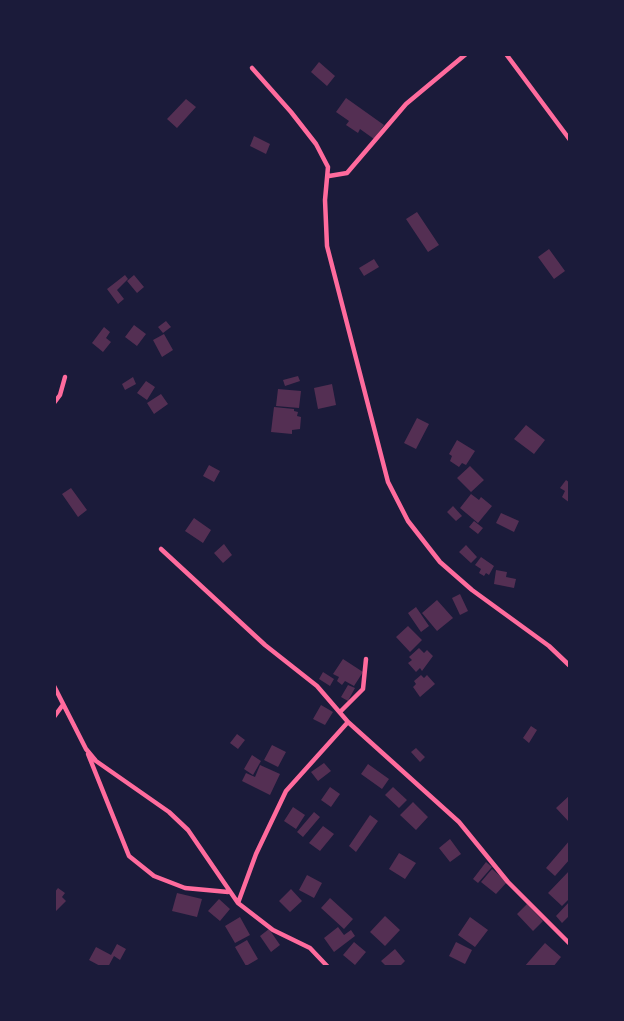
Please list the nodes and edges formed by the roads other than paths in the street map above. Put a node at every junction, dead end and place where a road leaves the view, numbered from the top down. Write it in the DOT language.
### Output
graph roads {
  1 [pos="466,54"];
  2 [pos="507,55"];
  3 [pos="252,68"];
  4 [pos="570,140"];
  5 [pos="329,176"];
  6 [pos="65,377"];
  7 [pos="54,403"];
  8 [pos="161,549"];
  9 [pos="366,659"];
  10 [pos="570,666"];
  11 [pos="54,686"];
  12 [pos="63,706"];
  13 [pos="340,712"];
  14 [pos="54,717"];
  15 [pos="348,722"];
  16 [pos="86,749"];
  17 [pos="229,892"];
  18 [pos="239,903"];
  19 [pos="570,944"];
  20 [pos="328,967"];
  1 -- 5 [label="street"];
  2 -- 4 [label="street"];
  3 -- 5 [label="street"];
  5 -- 10 [label="street"];
  6 -- 7 [label="street"];
  8 -- 13 [label="street"];
  9 -- 13 [label="street"];
  11 -- 12 [label="street"];
  12 -- 14 [label="street"];
  12 -- 16 [label="street"];
  13 -- 15 [label="street"];
  15 -- 18 [label="street"];
  15 -- 19 [label="street"];
  16 -- 17 [label="street"];
  16 -- 17 [label="street"];
  17 -- 18 [label="street"];
  18 -- 20 [label="street"];
}
